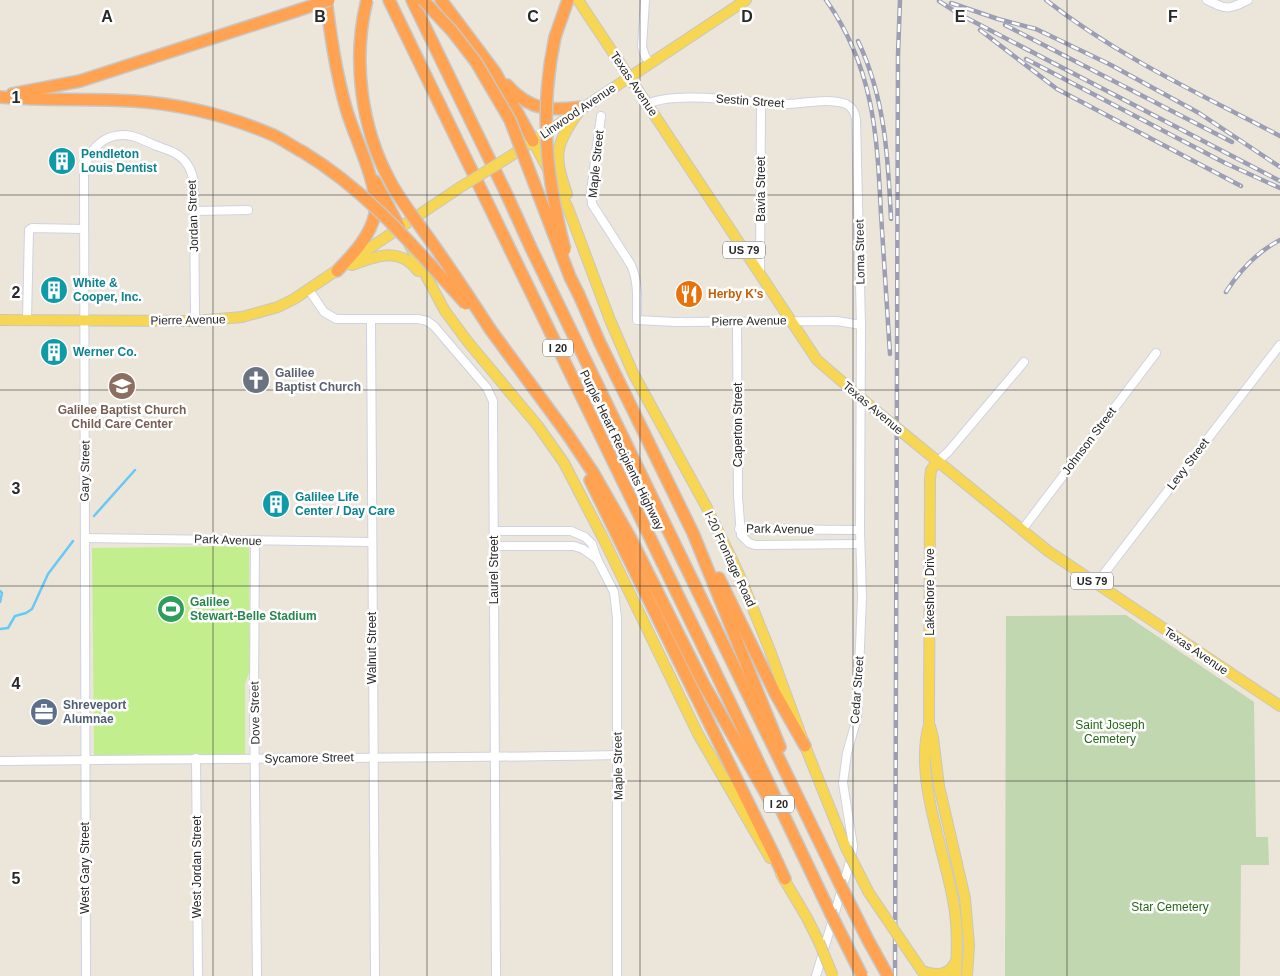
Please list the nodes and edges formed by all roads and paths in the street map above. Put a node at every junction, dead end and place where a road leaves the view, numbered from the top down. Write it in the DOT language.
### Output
graph roads {
  1 [pos="327,0"];
  2 [pos="367,0"];
  3 [pos="389,0"];
  4 [pos="412,0"];
  5 [pos="423,0"];
  6 [pos="441,0"];
  7 [pos="568,0"];
  8 [pos="578,0"];
  9 [pos="645,0"];
  10 [pos="746,0"];
  11 [pos="1208,0"];
  12 [pos="1248,0"];
  13 [pos="650,62"];
  14 [pos="495,72"];
  15 [pos="628,76"];
  16 [pos="0,96"];
  17 [pos="761,103"];
  18 [pos="647,104"];
  19 [pos="582,107"];
  20 [pos="851,108"];
  21 [pos="601,116"];
  22 [pos="143,140"];
  23 [pos="533,141"];
  24 [pos="362,155"];
  25 [pos="460,188"];
  26 [pos="248,210"];
  27 [pos="194,211"];
  28 [pos="400,228"];
  29 [pos="84,229"];
  30 [pos="582,243"];
  31 [pos="337,270"];
  32 [pos="760,275"];
  33 [pos="309,290"];
  34 [pos="579,294"];
  35 [pos="440,302"];
  36 [pos="0,320"];
  37 [pos="27,320"];
  38 [pos="85,320"];
  39 [pos="371,320"];
  40 [pos="637,320"];
  41 [pos="195,321"];
  42 [pos="790,321"];
  43 [pos="738,322"];
  44 [pos="861,325"];
  45 [pos="490,329"];
  46 [pos="1280,344"];
  47 [pos="1156,353"];
  48 [pos="1024,362"];
  49 [pos="860,397"];
  50 [pos="547,408"];
  51 [pos="937,462"];
  52 [pos="739,529"];
  53 [pos="860,530"];
  54 [pos="1022,530"];
  55 [pos="494,532"];
  56 [pos="693,533"];
  57 [pos="85,538"];
  58 [pos="255,540"];
  59 [pos="371,542"];
  60 [pos="860,544"];
  61 [pos="494,546"];
  62 [pos="597,559"];
  63 [pos="1096,584"];
  64 [pos="1280,706"];
  65 [pos="930,725"];
  66 [pos="804,746"];
  67 [pos="618,755"];
  68 [pos="196,758"];
  69 [pos="256,758"];
  70 [pos="373,758"];
  71 [pos="495,758"];
  72 [pos="85,759"];
  73 [pos="0,761"];
  74 [pos="814,832"];
  75 [pos="784,879"];
  76 [pos="818,886"];
  77 [pos="956,960"];
  78 [pos="923,974"];
  79 [pos="968,975"];
  80 [pos="86,976"];
  81 [pos="198,976"];
  82 [pos="257,976"];
  83 [pos="376,976"];
  84 [pos="496,976"];
  85 [pos="617,976"];
  86 [pos="816,976"];
  87 [pos="833,976"];
  88 [pos="862,976"];
  89 [pos="888,976"];
  90 [pos="956,976"];
  1 -- 16 [label="highway, bridge"];
  1 -- 24 [label="highway"];
  2 -- 45 [label="highway, bridge"];
  3 -- 76 [label="highway, Purple Heart Recipients Highway / I 20"];
  4 -- 74 [label="highway, Purple Heart Recipients Highway / I 20"];
  5 -- 34 [label="highway, bridge"];
  6 -- 14 [label="highway"];
  7 -- 34 [label="highway, bridge"];
  8 -- 15 [label="main road, Texas Avenue / US 79"];
  9 -- 13 [label="street"];
  10 -- 13 [label="main road, Linwood Avenue"];
  11 -- 12 [label="street"];
  13 -- 15 [label="main road, Linwood Avenue"];
  14 -- 19 [label="highway"];
  14 -- 23 [label="highway"];
  15 -- 18 [label="main road, Texas Avenue / US 79"];
  15 -- 19 [label="main road, Linwood Avenue"];
  16 -- 45 [label="highway, bridge"];
  17 -- 18 [label="street, Sestin Street"];
  17 -- 20 [label="street, Sestin Street"];
  17 -- 32 [label="street, Bavia Street"];
  18 -- 32 [label="main road, Texas Avenue / US 79"];
  19 -- 23 [label="main road, Linwood Avenue"];
  19 -- 30 [label="main road"];
  20 -- 44 [label="street, Loma Street"];
  21 -- 40 [label="street, Maple Street"];
  22 -- 27 [label="street, Jordan Street"];
  22 -- 29 [label="street, Gary Street"];
  23 -- 25 [label="main road, Linwood Avenue, bridge"];
  23 -- 30 [label="main road, I-20 Frontage Road"];
  24 -- 28 [label="highway"];
  24 -- 31 [label="highway"];
  25 -- 28 [label="main road, Pierre Avenue"];
  26 -- 27 [label="street"];
  27 -- 41 [label="street, Jordan Street"];
  28 -- 31 [label="main road, Pierre Avenue"];
  28 -- 35 [label="main road"];
  29 -- 37 [label="street"];
  29 -- 38 [label="street, Gary Street"];
  30 -- 66 [label="main road, I-20 Frontage Road"];
  31 -- 33 [label="main road, Pierre Avenue"];
  31 -- 35 [label="main road"];
  32 -- 42 [label="main road, Texas Avenue / US 79"];
  33 -- 39 [label="street, Laurel Street"];
  33 -- 41 [label="main road, Pierre Avenue"];
  34 -- 56 [label="highway"];
  35 -- 75 [label="main road"];
  36 -- 37 [label="main road, Pierre Avenue"];
  37 -- 38 [label="main road, Pierre Avenue"];
  38 -- 41 [label="main road, Pierre Avenue"];
  38 -- 57 [label="street, Gary Street"];
  39 -- 55 [label="street, Laurel Street"];
  39 -- 59 [label="street, Walnut Street"];
  40 -- 43 [label="street, Pierre Avenue"];
  42 -- 43 [label="street, Pierre Avenue"];
  42 -- 44 [label="street, Pierre Avenue"];
  42 -- 49 [label="main road, Texas Avenue / US 79"];
  43 -- 52 [label="street, Caperton Street"];
  44 -- 49 [label="street, Loma Street"];
  45 -- 50 [label="highway"];
  46 -- 63 [label="street, Levy Street"];
  47 -- 54 [label="street, Johnson Street"];
  48 -- 51 [label="street"];
  49 -- 51 [label="main road, Texas Avenue / US 79, bridge"];
  49 -- 53 [label="street, Cedar Street"];
  50 -- 75 [label="highway"];
  50 -- 76 [label="highway"];
  51 -- 54 [label="main road, Texas Avenue / US 79"];
  51 -- 65 [label="main road, Lakeshore Drive"];
  52 -- 53 [label="street, Park Avenue"];
  52 -- 60 [label="street, Park Avenue"];
  53 -- 60 [label="street, Cedar Street"];
  54 -- 63 [label="main road, Texas Avenue / US 79"];
  55 -- 61 [label="street, Laurel Street"];
  55 -- 62 [label="street"];
  56 -- 66 [label="highway"];
  56 -- 74 [label="highway"];
  57 -- 58 [label="street, Park Avenue"];
  57 -- 72 [label="street, Gary Street"];
  58 -- 59 [label="street, Park Avenue"];
  58 -- 69 [label="street, Dove Street"];
  59 -- 70 [label="street, Walnut Street"];
  60 -- 86 [label="street, Cedar Street"];
  61 -- 62 [label="street"];
  61 -- 71 [label="street, Laurel Street"];
  62 -- 67 [label="street, Maple Street"];
  63 -- 64 [label="main road, Texas Avenue / US 79"];
  65 -- 77 [label="main road, Lakeshore Drive"];
  65 -- 79 [label="main road, Lakeshore Drive"];
  66 -- 78 [label="main road, I-20 Frontage Road, bridge"];
  67 -- 71 [label="street, Sycamore Street"];
  67 -- 85 [label="street, Maple Street"];
  68 -- 69 [label="street, Sycamore Street"];
  68 -- 72 [label="street, Sycamore Street"];
  68 -- 81 [label="street, West Jordan Street"];
  69 -- 70 [label="street, Sycamore Street"];
  69 -- 82 [label="street, Dove Street"];
  70 -- 71 [label="street, Sycamore Street"];
  70 -- 83 [label="street, Walnut Street"];
  71 -- 84 [label="street, Laurel Street"];
  72 -- 73 [label="street, Sycamore Street"];
  72 -- 80 [label="street, West Gary Street"];
  74 -- 89 [label="highway, Purple Heart Recipients Highway / I 20, bridge"];
  75 -- 87 [label="main road, bridge"];
  76 -- 88 [label="highway, Purple Heart Recipients Highway / I 20, bridge"];
  77 -- 78 [label="main road"];
  77 -- 90 [label="main road, Lakeshore Drive"];
}
